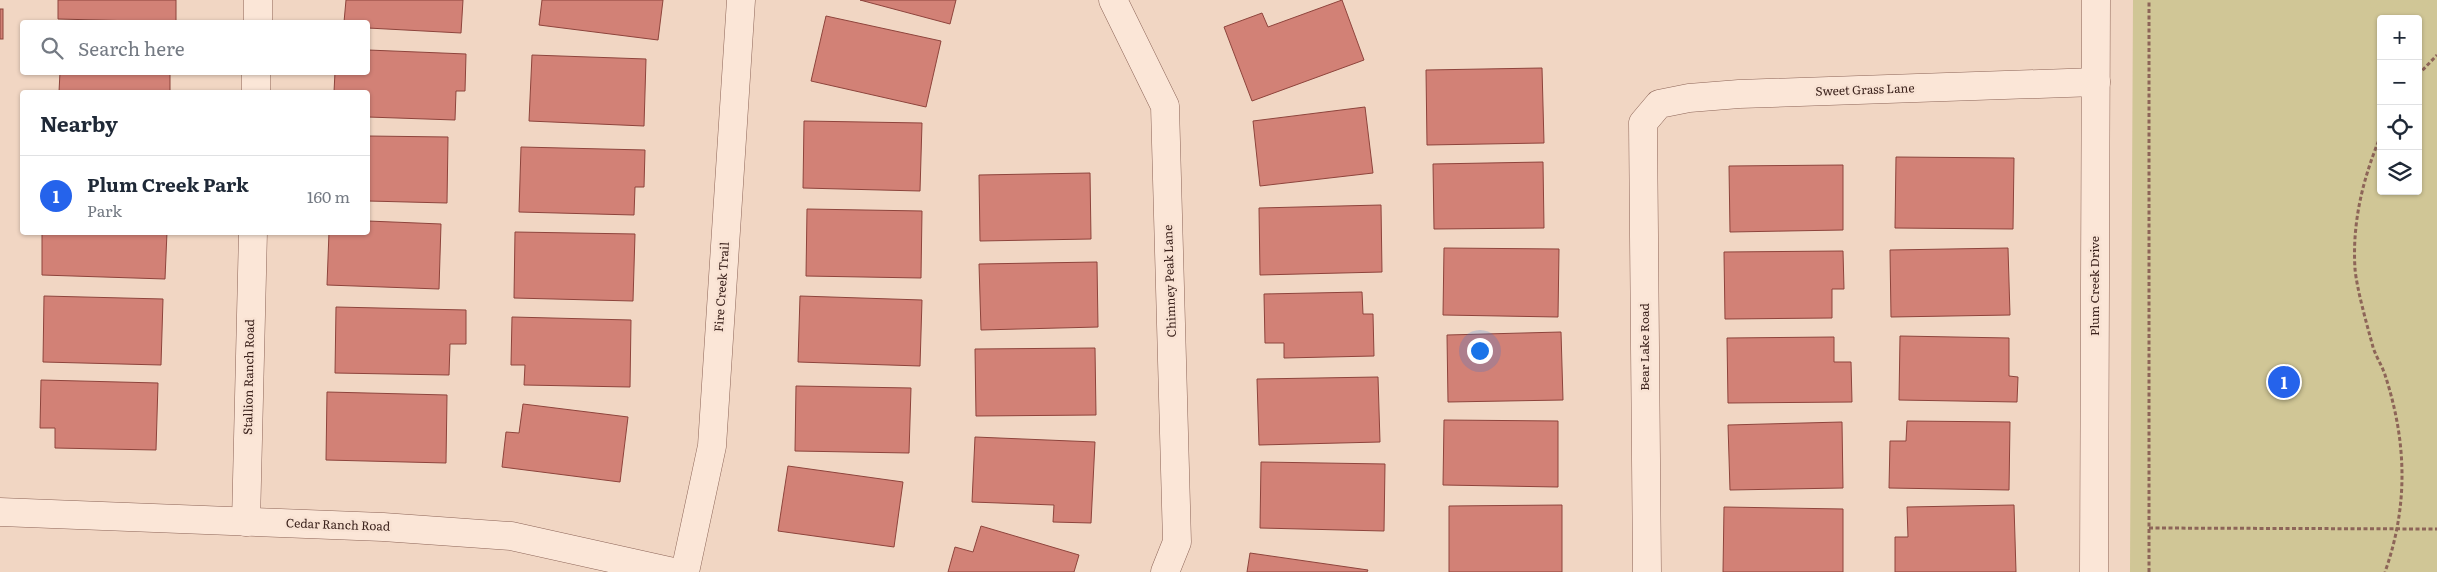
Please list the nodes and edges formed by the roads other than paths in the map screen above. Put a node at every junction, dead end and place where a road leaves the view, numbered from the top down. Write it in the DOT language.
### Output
graph roads {
  1 [pos="258,0"];
  2 [pos="741,0"];
  3 [pos="1112,0"];
  4 [pos="2096,0"];
  5 [pos="258,20"];
  6 [pos="256,75"];
  7 [pos="2096,82"];
  8 [pos="256,90"];
  9 [pos="1643,123"];
  10 [pos="253,235"];
  11 [pos="0,512"];
  12 [pos="246,522"];
  13 [pos="673,572"];
  14 [pos="685,572"];
  15 [pos="1164,572"];
  16 [pos="1646,572"];
  17 [pos="2094,572"];
  1 -- 5 [label="street"];
  2 -- 14 [label="street, Fire Creek Trail"];
  3 -- 15 [label="street, Chimney Peak Lane"];
  4 -- 7 [label="street, Plum Creek Drive"];
  6 -- 8 [label="street"];
  7 -- 9 [label="street, Sweet Grass Lane"];
  7 -- 17 [label="street, Plum Creek Drive"];
  9 -- 16 [label="street, Bear Lake Road"];
  10 -- 12 [label="street, Stallion Ranch Road"];
  11 -- 12 [label="street, Cedar Ranch Road"];
  12 -- 13 [label="street, Cedar Ranch Road"];
}
